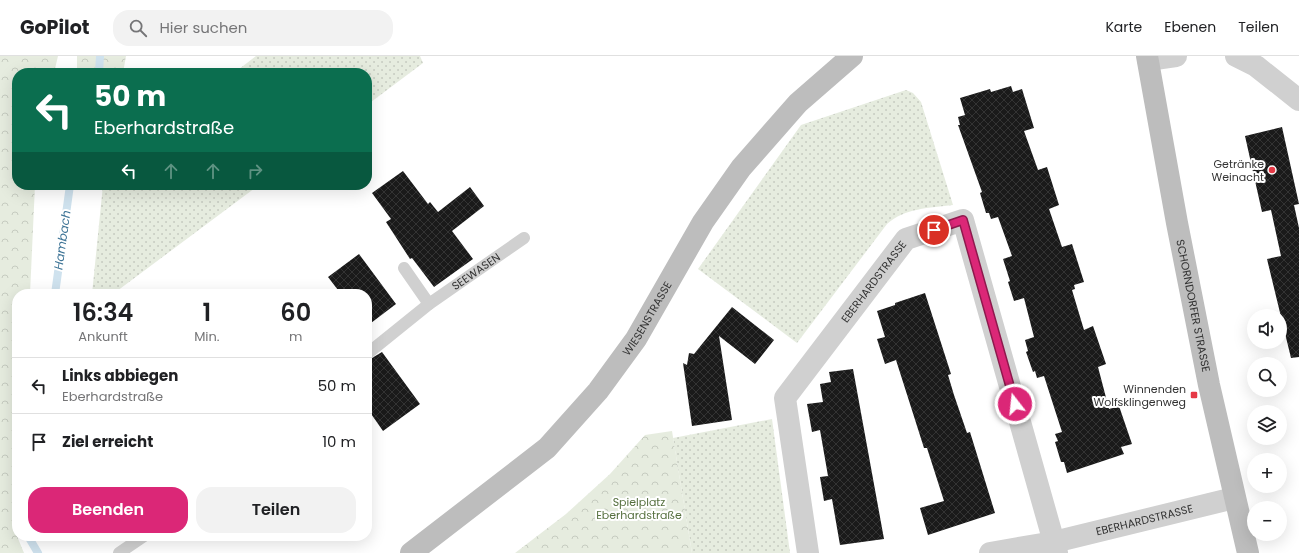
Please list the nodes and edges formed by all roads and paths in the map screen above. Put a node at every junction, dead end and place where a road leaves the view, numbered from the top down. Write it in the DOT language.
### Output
graph roads {
  1 [pos="852,56"];
  2 [pos="1176,56"];
  3 [pos="1236,56"];
  4 [pos="1147,58"];
  5 [pos="1299,100"];
  6 [pos="524,238"];
  7 [pos="404,268"];
  8 [pos="428,304"];
  9 [pos="372,350"];
  10 [pos="1234,498"];
  11 [pos="137,541"];
  12 [pos="1056,548"];
  13 [pos="119,553"];
  14 [pos="411,553"];
  15 [pos="808,553"];
  16 [pos="990,553"];
  17 [pos="1248,553"];
  1 -- 14 [label="street, WIESENSTRASSE"];
  2 -- 4 [label="street"];
  3 -- 5 [label="street"];
  4 -- 10 [label="street, SCHORNDORFER STRASSE"];
  6 -- 8 [label="lane, SEEWASEN"];
  7 -- 8 [label="lane"];
  8 -- 9 [label="lane, SEEWASEN"];
  10 -- 12 [label="street, EBERHARDSTRASSE"];
  10 -- 17 [label="street, SCHORNDORFER STRASSE"];
  11 -- 13 [label="lane"];
  12 -- 15 [label="street, EBERHARDSTRASSE"];
  12 -- 16 [label="street, EBERHARDSTRASSE"];
}
